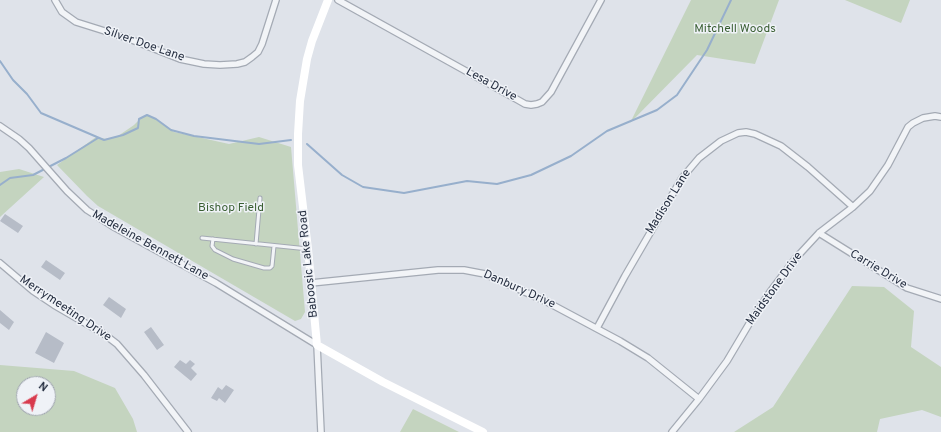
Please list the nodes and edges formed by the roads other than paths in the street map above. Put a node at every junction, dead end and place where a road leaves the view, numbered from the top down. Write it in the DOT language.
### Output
graph roads {
  1 [pos="55,0"];
  2 [pos="276,0"];
  3 [pos="328,0"];
  4 [pos="338,0"];
  5 [pos="601,0"];
  6 [pos="941,117"];
  7 [pos="0,126"];
  8 [pos="260,198"];
  9 [pos="853,207"];
  10 [pos="819,233"];
  11 [pos="202,238"];
  12 [pos="213,239"];
  13 [pos="256,244"];
  14 [pos="274,246"];
  15 [pos="308,249"];
  16 [pos="0,263"];
  17 [pos="312,282"];
  18 [pos="941,299"];
  19 [pos="597,328"];
  20 [pos="318,345"];
  21 [pos="700,399"];
  22 [pos="188,432"];
  23 [pos="321,432"];
  24 [pos="484,432"];
  25 [pos="672,432"];
  1 -- 2 [label="street, Silver Doe Lane"];
  3 -- 15 [label="street, Baboosic Lake Road"];
  4 -- 5 [label="street, Lesa Drive"];
  6 -- 9 [label="street, Maidstone Drive"];
  7 -- 20 [label="street, Madeleine Bennett Lane"];
  8 -- 13 [label="lane"];
  9 -- 10 [label="street, Maidstone Drive"];
  9 -- 19 [label="street, Madison Lane"];
  10 -- 18 [label="street, Carrie Drive"];
  10 -- 21 [label="street, Maidstone Drive"];
  11 -- 12 [label="lane"];
  12 -- 13 [label="lane"];
  12 -- 14 [label="lane"];
  13 -- 14 [label="lane"];
  14 -- 15 [label="lane"];
  15 -- 17 [label="street, Baboosic Lake Road"];
  16 -- 22 [label="street, Merrymeeting Drive"];
  17 -- 19 [label="street, Danbury Drive"];
  17 -- 20 [label="street, Baboosic Lake Road"];
  19 -- 21 [label="street, Danbury Drive"];
  20 -- 23 [label="street"];
  20 -- 24 [label="street"];
  21 -- 25 [label="street, Maidstone Drive"];
}
